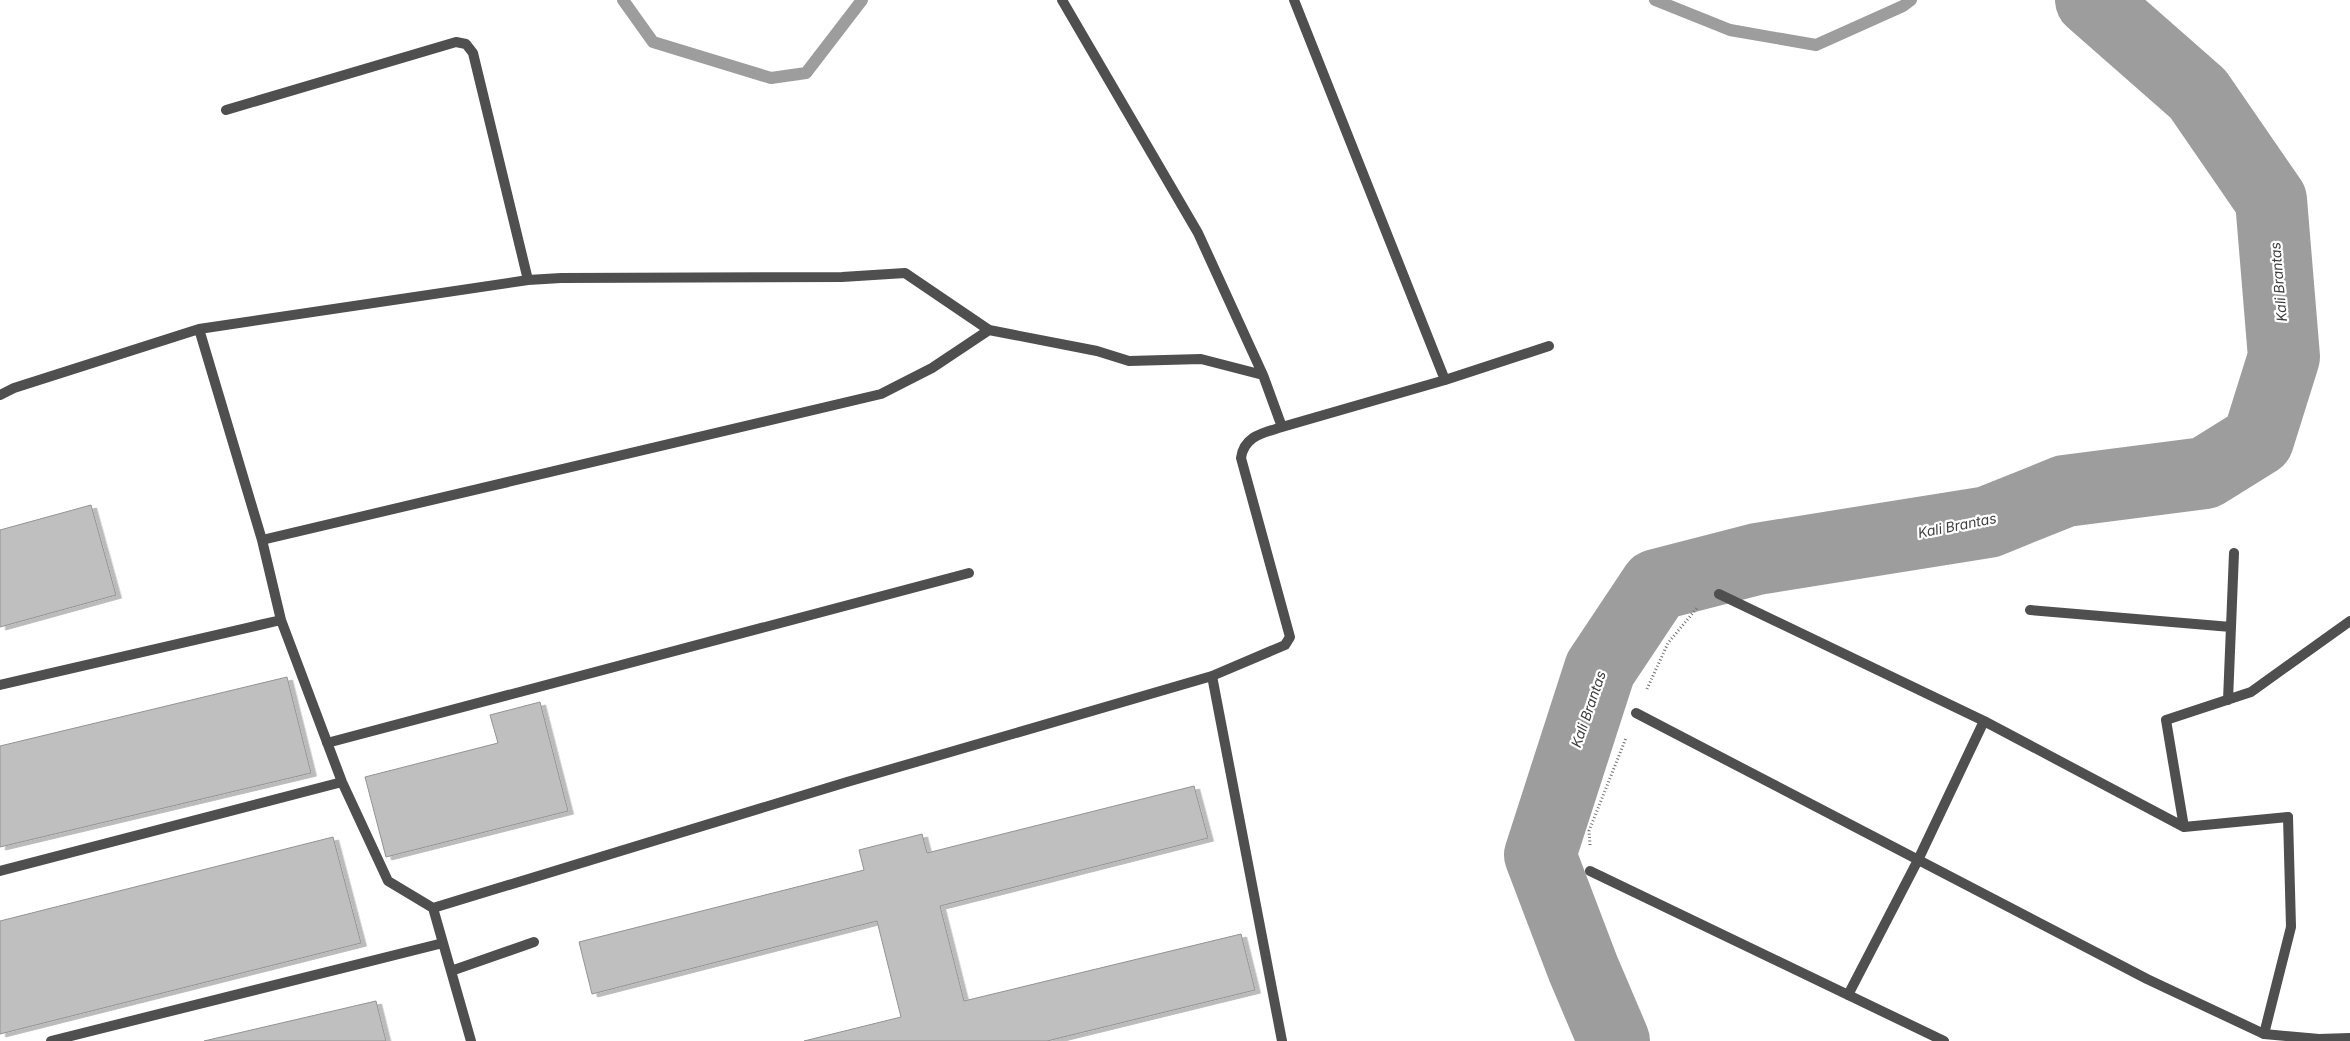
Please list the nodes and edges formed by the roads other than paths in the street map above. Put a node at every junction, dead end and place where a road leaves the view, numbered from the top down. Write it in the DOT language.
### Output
graph roads {
  1 [pos="1062,0"];
  2 [pos="1294,0"];
  3 [pos="226,110"];
  4 [pos="528,280"];
  5 [pos="198,329"];
  6 [pos="989,330"];
  7 [pos="1549,346"];
  8 [pos="1263,375"];
  9 [pos="1446,380"];
  10 [pos="0,395"];
  11 [pos="1282,427"];
  12 [pos="262,540"];
  13 [pos="2234,553"];
  14 [pos="969,574"];
  15 [pos="1719,594"];
  16 [pos="2030,610"];
  17 [pos="281,620"];
  18 [pos="2350,621"];
  19 [pos="2231,627"];
  20 [pos="1212,676"];
  21 [pos="0,685"];
  22 [pos="2228,700"];
  23 [pos="1636,713"];
  24 [pos="1984,721"];
  25 [pos="327,743"];
  26 [pos="342,782"];
  27 [pos="2184,827"];
  28 [pos="1918,860"];
  29 [pos="0,871"];
  30 [pos="1590,871"];
  31 [pos="433,908"];
  32 [pos="534,942"];
  33 [pos="443,943"];
  34 [pos="451,971"];
  35 [pos="1848,995"];
  36 [pos="2264,1034"];
  37 [pos="2350,1038"];
  38 [pos="51,1041"];
  39 [pos="471,1041"];
  40 [pos="1282,1041"];
  41 [pos="1944,1041"];
  1 -- 8 [label="street"];
  2 -- 9 [label="street"];
  3 -- 4 [label="street"];
  4 -- 5 [label="street"];
  4 -- 6 [label="street"];
  5 -- 10 [label="street"];
  5 -- 12 [label="street"];
  6 -- 8 [label="street"];
  6 -- 12 [label="street"];
  7 -- 9 [label="street"];
  8 -- 11 [label="street"];
  9 -- 11 [label="street"];
  11 -- 20 [label="street"];
  12 -- 17 [label="street"];
  13 -- 19 [label="street"];
  14 -- 25 [label="street"];
  15 -- 24 [label="street"];
  16 -- 19 [label="street"];
  17 -- 21 [label="street"];
  17 -- 25 [label="street"];
  18 -- 22 [label="street"];
  19 -- 22 [label="street"];
  20 -- 31 [label="street"];
  20 -- 40 [label="street"];
  22 -- 27 [label="street"];
  23 -- 28 [label="street"];
  24 -- 27 [label="street"];
  24 -- 28 [label="street"];
  25 -- 26 [label="street"];
  26 -- 29 [label="street"];
  26 -- 31 [label="street"];
  27 -- 36 [label="street"];
  28 -- 35 [label="street"];
  28 -- 36 [label="street"];
  30 -- 35 [label="street"];
  31 -- 33 [label="street"];
  32 -- 34 [label="street"];
  33 -- 34 [label="street"];
  33 -- 38 [label="street"];
  34 -- 39 [label="street"];
  35 -- 41 [label="street"];
  36 -- 37 [label="street"];
}
